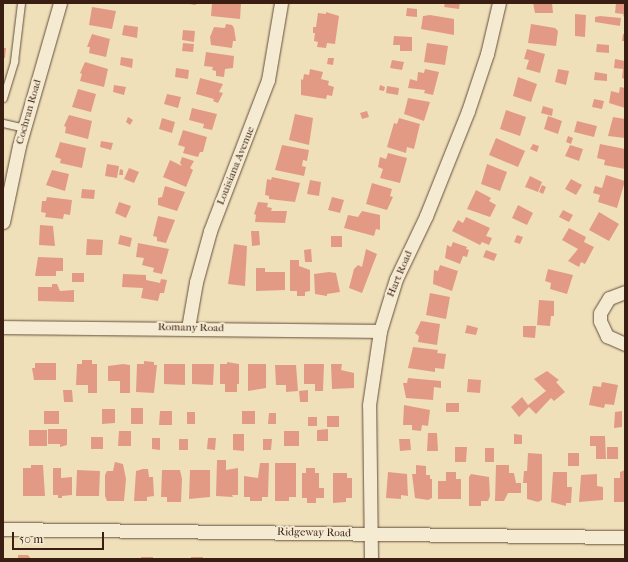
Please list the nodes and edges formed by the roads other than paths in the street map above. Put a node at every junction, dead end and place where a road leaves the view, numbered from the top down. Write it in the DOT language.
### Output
graph roads {
  1 [pos="21,3"];
  2 [pos="60,3"];
  3 [pos="281,3"];
  4 [pos="499,3"];
  5 [pos="3,98"];
  6 [pos="3,124"];
  7 [pos="24,128"];
  8 [pos="3,222"];
  9 [pos="625,292"];
  10 [pos="3,328"];
  11 [pos="188,328"];
  12 [pos="380,331"];
  13 [pos="625,344"];
  14 [pos="3,529"];
  15 [pos="370,534"];
  16 [pos="625,537"];
  17 [pos="371,559"];
  1 -- 5 [label="lane"];
  2 -- 7 [label="street, Cochran Road"];
  3 -- 11 [label="street, Louisiana Avenue"];
  4 -- 12 [label="street, Hart Road"];
  6 -- 7 [label="lane"];
  7 -- 8 [label="street, Cochran Road"];
  9 -- 13 [label="street"];
  10 -- 11 [label="street, Romany Road"];
  11 -- 12 [label="street, Romany Road"];
  12 -- 15 [label="street, Hart Road"];
  14 -- 15 [label="street, Ridgeway Road"];
  15 -- 16 [label="street, Ridgeway Road"];
  15 -- 17 [label="street, Hart Road"];
}
